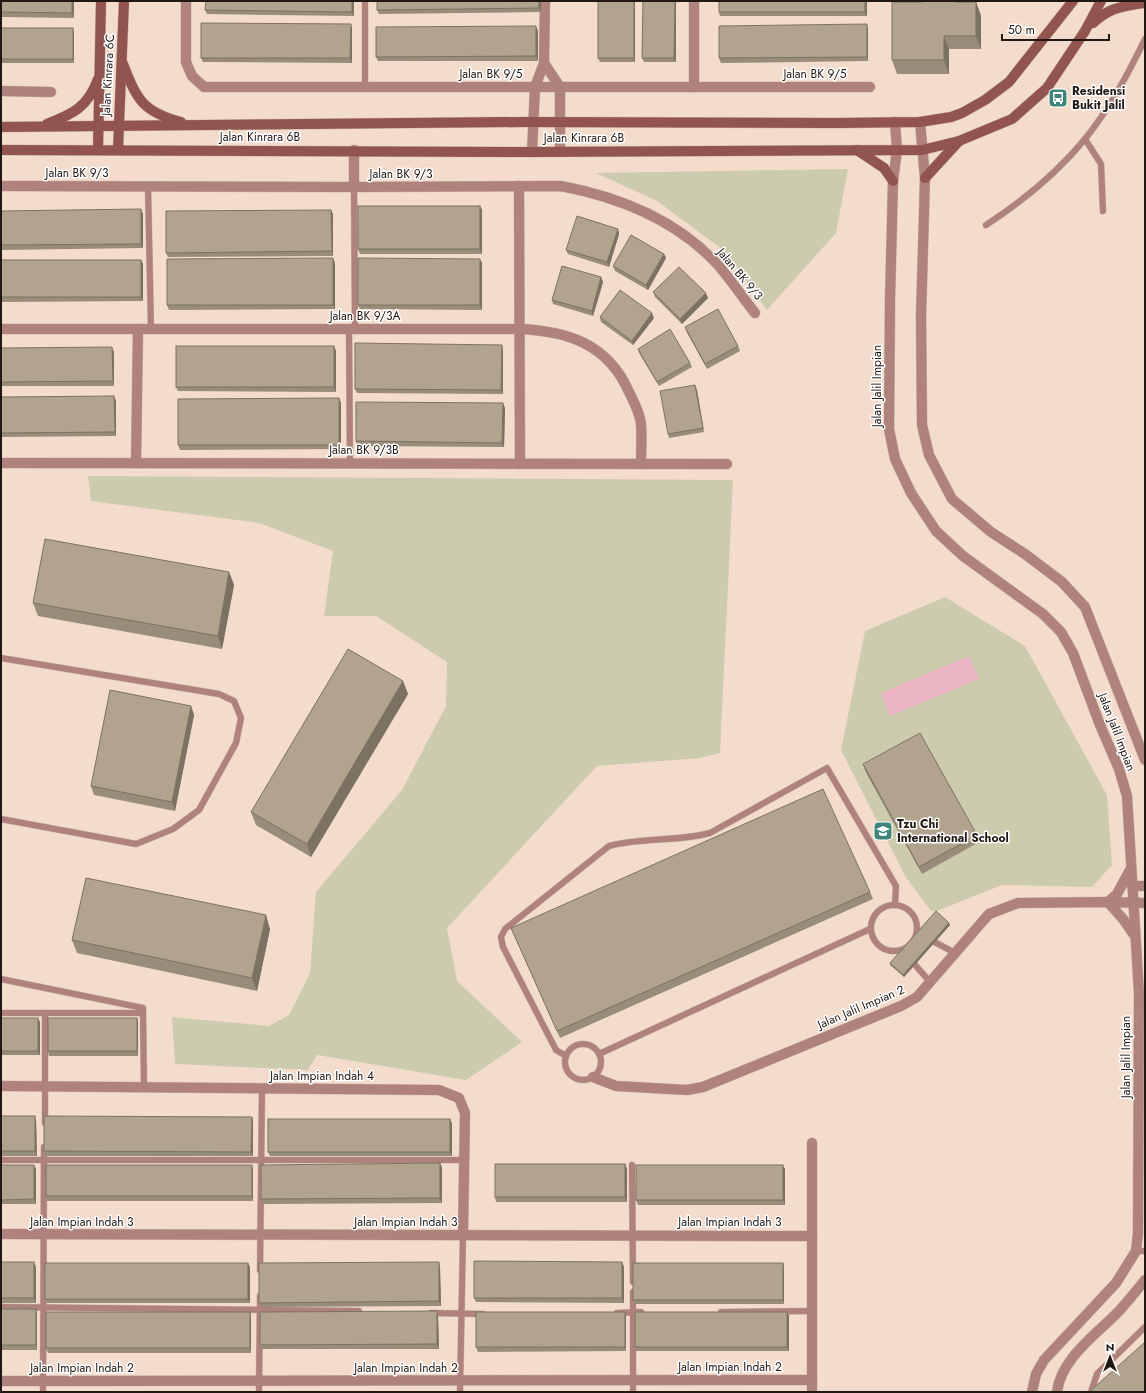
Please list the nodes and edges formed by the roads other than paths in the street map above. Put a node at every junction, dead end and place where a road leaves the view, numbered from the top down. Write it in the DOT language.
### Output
graph roads {
  1 [pos="101,1"];
  2 [pos="124,1"];
  3 [pos="186,1"];
  4 [pos="365,1"];
  5 [pos="545,1"];
  6 [pos="694,1"];
  7 [pos="1065,1"];
  8 [pos="1073,1"];
  9 [pos="1102,1"];
  10 [pos="1143,3"];
  11 [pos="1066,12"];
  12 [pos="1085,31"];
  13 [pos="1145,39"];
  14 [pos="121,61"];
  15 [pos="544,63"];
  16 [pos="100,74"];
  17 [pos="366,87"];
  18 [pos="535,87"];
  19 [pos="560,87"];
  20 [pos="694,87"];
  21 [pos="870,87"];
  22 [pos="1,91"];
  23 [pos="51,92"];
  24 [pos="533,122"];
  25 [pos="560,122"];
  26 [pos="895,122"];
  27 [pos="920,122"];
  28 [pos="195,126"];
  29 [pos="1,127"];
  30 [pos="39,127"];
  31 [pos="99,127"];
  32 [pos="118,127"];
  33 [pos="1085,139"];
  34 [pos="959,141"];
  35 [pos="1,150"];
  36 [pos="98,150"];
  37 [pos="118,150"];
  38 [pos="354,150"];
  39 [pos="857,150"];
  40 [pos="897,150"];
  41 [pos="922,150"];
  42 [pos="560,151"];
  43 [pos="532,152"];
  44 [pos="925,178"];
  45 [pos="893,181"];
  46 [pos="1,186"];
  47 [pos="148,186"];
  48 [pos="519,186"];
  49 [pos="354,187"];
  50 [pos="1103,211"];
  51 [pos="986,225"];
  52 [pos="755,313"];
  53 [pos="1,329"];
  54 [pos="138,329"];
  55 [pos="151,329"];
  56 [pos="352,329"];
  57 [pos="519,329"];
  58 [pos="1,463"];
  59 [pos="136,463"];
  60 [pos="350,463"];
  61 [pos="520,464"];
  62 [pos="641,464"];
  63 [pos="727,464"];
  64 [pos="1,658"];
  65 [pos="1145,760"];
  66 [pos="1,819"];
  67 [pos="1130,870"];
  68 [pos="1132,886"];
  69 [pos="1145,886"];
  70 [pos="1108,902"];
  71 [pos="1133,903"];
  72 [pos="1145,903"];
  73 [pos="895,904"];
  74 [pos="870,930"];
  75 [pos="917,932"];
  76 [pos="1135,938"];
  77 [pos="903,950"];
  78 [pos="955,953"];
  79 [pos="1,979"];
  80 [pos="930,982"];
  81 [pos="1,1013"];
  82 [pos="45,1013"];
  83 [pos="143,1013"];
  84 [pos="599,1054"];
  85 [pos="566,1056"];
  86 [pos="593,1077"];
  87 [pos="1,1086"];
  88 [pos="45,1086"];
  89 [pos="144,1087"];
  90 [pos="262,1089"];
  91 [pos="45,1130"];
  92 [pos="44,1138"];
  93 [pos="812,1143"];
  94 [pos="1,1160"];
  95 [pos="44,1160"];
  96 [pos="261,1160"];
  97 [pos="464,1160"];
  98 [pos="632,1165"];
  99 [pos="1,1234"];
  100 [pos="44,1234"];
  101 [pos="260,1235"];
  102 [pos="463,1235"];
  103 [pos="633,1235"];
  104 [pos="812,1236"];
  105 [pos="1140,1251"];
  106 [pos="260,1279"];
  107 [pos="1145,1280"];
  108 [pos="260,1287"];
  109 [pos="1,1307"];
  110 [pos="44,1307"];
  111 [pos="260,1309"];
  112 [pos="812,1311"];
  113 [pos="368,1312"];
  114 [pos="633,1312"];
  115 [pos="649,1312"];
  116 [pos="711,1312"];
  117 [pos="422,1313"];
  118 [pos="610,1313"];
  119 [pos="461,1314"];
  120 [pos="492,1314"];
  121 [pos="1145,1327"];
  122 [pos="633,1380"];
  123 [pos="812,1380"];
  124 [pos="1,1381"];
  125 [pos="43,1381"];
  126 [pos="259,1381"];
  127 [pos="460,1381"];
  128 [pos="43,1392"];
  129 [pos="259,1392"];
  130 [pos="460,1392"];
  131 [pos="633,1392"];
  132 [pos="812,1392"];
  133 [pos="1032,1392"];
  134 [pos="1057,1392"];
  135 [pos="1091,1392"];
  1 -- 16 [label="street, Jalan Kinrara 6C"];
  2 -- 14 [label="street, Jalan Kinrara 6C"];
  3 -- 17 [label="street, Jalan BK 9/5"];
  4 -- 17 [label="lane"];
  5 -- 15 [label="street"];
  6 -- 20 [label="street"];
  7 -- 11 [label="street"];
  8 -- 11 [label="street, Jalan Kinrara 6B"];
  9 -- 12 [label="street, Jalan Kinrara 6B"];
  10 -- 12 [label="street"];
  11 -- 27 [label="street, Jalan Kinrara 6B"];
  12 -- 34 [label="street, Jalan Kinrara 6B"];
  13 -- 33 [label="lane"];
  14 -- 28 [label="street"];
  14 -- 32 [label="street, Jalan Kinrara 6C"];
  15 -- 18 [label="street"];
  15 -- 19 [label="street"];
  16 -- 30 [label="street"];
  16 -- 31 [label="street, Jalan Kinrara 6C"];
  17 -- 18 [label="street, Jalan BK 9/5"];
  18 -- 19 [label="street, Jalan BK 9/5"];
  18 -- 24 [label="street"];
  19 -- 20 [label="street, Jalan BK 9/5"];
  19 -- 25 [label="street"];
  20 -- 21 [label="street, Jalan BK 9/5"];
  22 -- 23 [label="street"];
  24 -- 25 [label="street, Jalan Kinrara 6B"];
  24 -- 28 [label="street, Jalan Kinrara 6B"];
  24 -- 43 [label="street"];
  25 -- 26 [label="street, Jalan Kinrara 6B"];
  25 -- 42 [label="street"];
  26 -- 27 [label="street, Jalan Kinrara 6B"];
  26 -- 40 [label="street, Jalan Jalil Impian"];
  27 -- 41 [label="street, Jalan Jalil Impian"];
  28 -- 32 [label="street, Jalan Kinrara 6B"];
  29 -- 30 [label="street, Jalan Kinrara 6B"];
  30 -- 31 [label="street, Jalan Kinrara 6B"];
  31 -- 32 [label="street, Jalan Kinrara 6B"];
  31 -- 36 [label="street, Jalan Kinrara 6C"];
  32 -- 37 [label="street, Jalan Kinrara 6C"];
  33 -- 50 [label="lane"];
  33 -- 51 [label="lane"];
  34 -- 41 [label="street, Jalan Kinrara 6B"];
  34 -- 44 [label="street"];
  35 -- 36 [label="street, Jalan Kinrara 6B"];
  36 -- 37 [label="street, Jalan Kinrara 6B"];
  37 -- 38 [label="street, Jalan Kinrara 6B"];
  38 -- 43 [label="street, Jalan Kinrara 6B"];
  38 -- 49 [label="street"];
  39 -- 40 [label="street, Jalan Kinrara 6B"];
  39 -- 42 [label="street, Jalan Kinrara 6B"];
  39 -- 45 [label="street"];
  40 -- 41 [label="street, Jalan Kinrara 6B"];
  40 -- 45 [label="street, Jalan Jalil Impian"];
  41 -- 44 [label="street, Jalan Jalil Impian"];
  42 -- 43 [label="street, Jalan Kinrara 6B"];
  44 -- 65 [label="street, Jalan Jalil Impian"];
  45 -- 67 [label="street, Jalan Jalil Impian"];
  46 -- 47 [label="street, Jalan BK 9/3"];
  47 -- 49 [label="street, Jalan BK 9/3"];
  47 -- 55 [label="lane"];
  48 -- 49 [label="street, Jalan BK 9/3"];
  48 -- 52 [label="street, Jalan BK 9/3"];
  48 -- 57 [label="street"];
  49 -- 56 [label="lane"];
  53 -- 54 [label="street, Jalan BK 9/3A"];
  54 -- 55 [label="street, Jalan BK 9/3A"];
  54 -- 59 [label="street"];
  55 -- 56 [label="street, Jalan BK 9/3A"];
  56 -- 57 [label="street, Jalan BK 9/3A"];
  56 -- 60 [label="lane"];
  57 -- 61 [label="street"];
  57 -- 62 [label="street, Jalan BK 9/3A"];
  58 -- 59 [label="street, Jalan BK 9/3B"];
  59 -- 60 [label="street, Jalan BK 9/3B"];
  60 -- 61 [label="street, Jalan BK 9/3B"];
  61 -- 62 [label="street, Jalan BK 9/3B"];
  62 -- 63 [label="street, Jalan BK 9/3B"];
  64 -- 66 [label="lane"];
  67 -- 68 [label="street, Jalan Jalil Impian"];
  67 -- 70 [label="street"];
  68 -- 69 [label="street"];
  68 -- 71 [label="street, Jalan Jalil Impian"];
  70 -- 71 [label="street, Jalan Jalil Impian 2"];
  70 -- 76 [label="street"];
  70 -- 78 [label="street, Jalan Jalil Impian 2"];
  71 -- 72 [label="street, Jalan Jalil Impian 2"];
  71 -- 76 [label="street, Jalan Jalil Impian"];
  73 -- 74 [label="lane"];
  73 -- 75 [label="lane"];
  73 -- 85 [label="lane"];
  74 -- 77 [label="lane"];
  74 -- 84 [label="lane"];
  75 -- 77 [label="lane"];
  75 -- 78 [label="lane"];
  76 -- 105 [label="street, Jalan Jalil Impian"];
  77 -- 80 [label="lane"];
  78 -- 80 [label="street, Jalan Jalil Impian 2"];
  79 -- 83 [label="lane"];
  80 -- 86 [label="street, Jalan Jalil Impian 2"];
  81 -- 82 [label="lane"];
  82 -- 83 [label="lane"];
  82 -- 88 [label="lane"];
  83 -- 89 [label="lane"];
  84 -- 85 [label="lane"];
  84 -- 86 [label="lane"];
  85 -- 86 [label="lane"];
  87 -- 88 [label="street, Jalan Impian Indah 4"];
  88 -- 89 [label="street, Jalan Impian Indah 4"];
  88 -- 91 [label="lane"];
  89 -- 90 [label="street, Jalan Impian Indah 4"];
  90 -- 96 [label="lane"];
  90 -- 97 [label="street, Jalan Impian Indah 4"];
  92 -- 95 [label="lane"];
  93 -- 104 [label="street"];
  94 -- 95 [label="lane"];
  95 -- 96 [label="lane"];
  95 -- 100 [label="lane"];
  96 -- 97 [label="lane"];
  96 -- 101 [label="lane"];
  97 -- 102 [label="street, Jalan Impian Indah 4"];
  98 -- 103 [label="lane"];
  99 -- 100 [label="street, Jalan Impian Indah 3"];
  100 -- 101 [label="street, Jalan Impian Indah 3"];
  100 -- 110 [label="lane"];
  101 -- 102 [label="street, Jalan Impian Indah 3"];
  101 -- 106 [label="lane"];
  102 -- 103 [label="street, Jalan Impian Indah 3"];
  102 -- 119 [label="lane"];
  103 -- 104 [label="street, Jalan Impian Indah 3"];
  103 -- 114 [label="lane"];
  104 -- 112 [label="street"];
  105 -- 133 [label="street, Jalan Jalil Impian"];
  107 -- 134 [label="street"];
  108 -- 111 [label="lane"];
  109 -- 110 [label="lane"];
  110 -- 111 [label="lane"];
  110 -- 125 [label="lane"];
  111 -- 113 [label="lane"];
  111 -- 126 [label="lane"];
  112 -- 116 [label="lane"];
  112 -- 123 [label="street"];
  114 -- 115 [label="lane"];
  114 -- 118 [label="lane"];
  114 -- 122 [label="lane"];
  117 -- 119 [label="lane"];
  119 -- 120 [label="lane"];
  119 -- 127 [label="lane"];
  121 -- 135 [label="lane"];
  122 -- 123 [label="street, Jalan Impian Indah 2"];
  122 -- 127 [label="street, Jalan Impian Indah 2"];
  122 -- 131 [label="lane"];
  123 -- 132 [label="street"];
  124 -- 125 [label="street, Jalan Impian Indah 2"];
  125 -- 126 [label="street, Jalan Impian Indah 2"];
  125 -- 128 [label="lane"];
  126 -- 127 [label="street, Jalan Impian Indah 2"];
  126 -- 129 [label="lane"];
  127 -- 130 [label="lane"];
}
